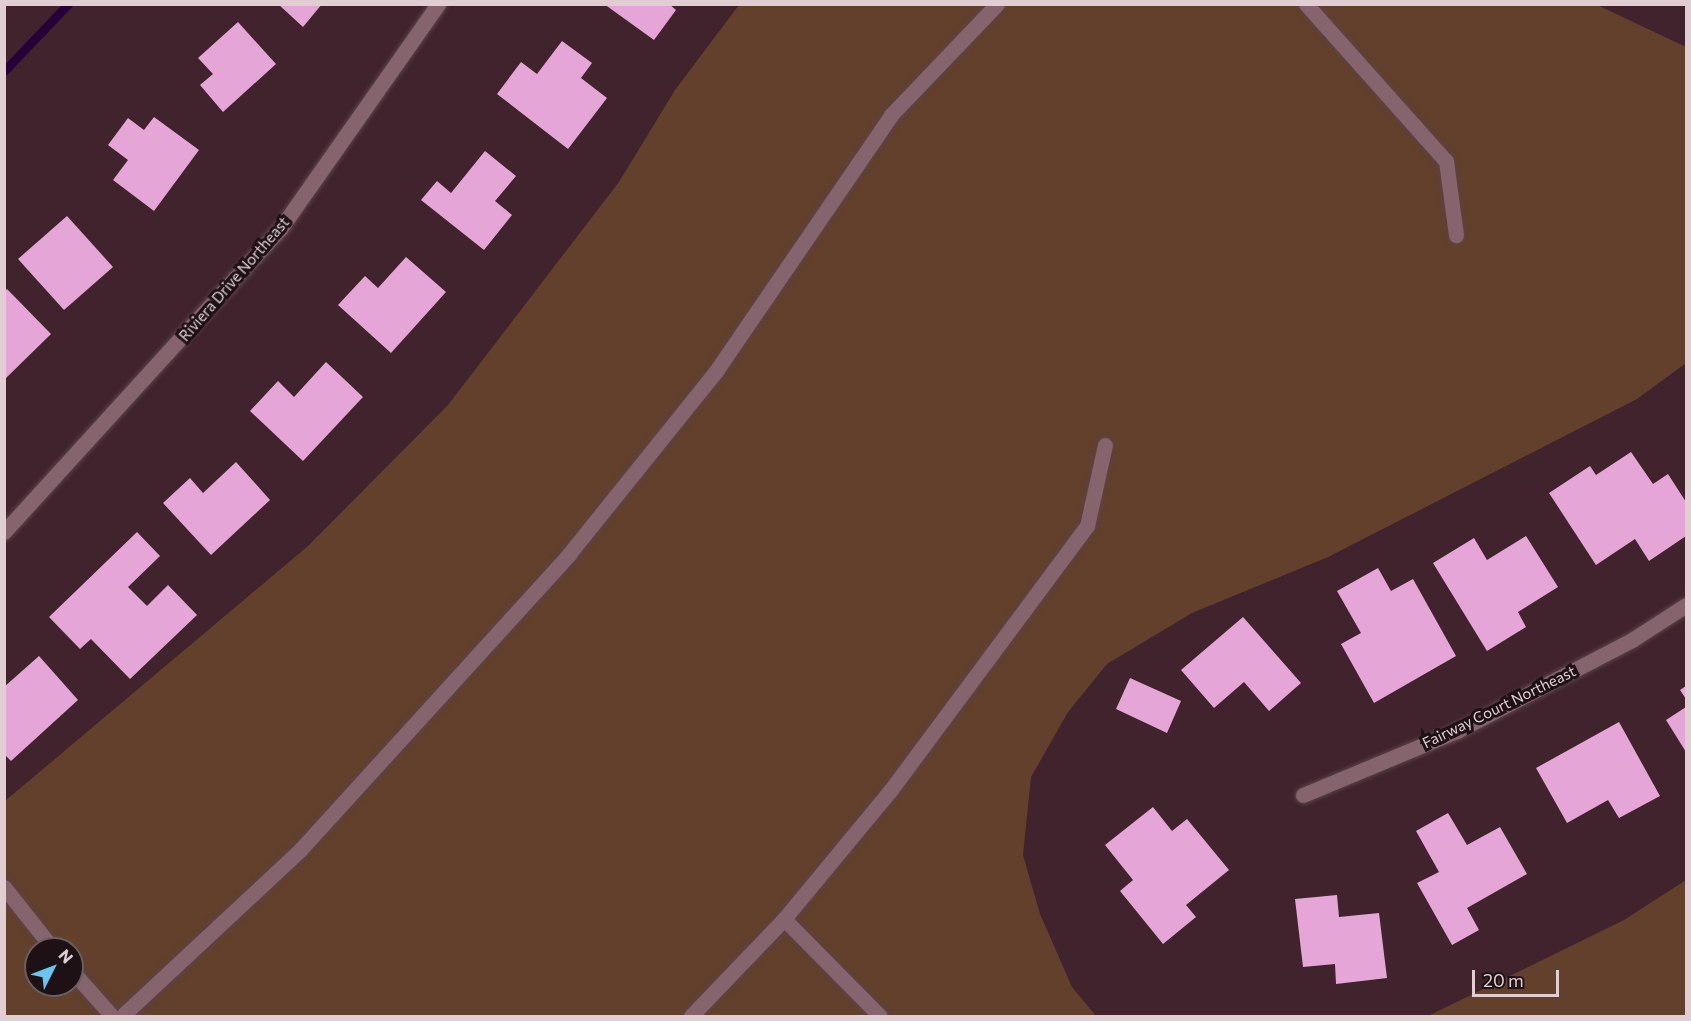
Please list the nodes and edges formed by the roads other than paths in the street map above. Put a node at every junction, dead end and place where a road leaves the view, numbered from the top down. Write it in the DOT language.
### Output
graph roads {
  1 [pos="438,4"];
  2 [pos="997,4"];
  3 [pos="1306,4"];
  4 [pos="1456,235"];
  5 [pos="1105,445"];
  6 [pos="4,532"];
  7 [pos="1686,605"];
  8 [pos="1303,795"];
  9 [pos="4,887"];
  10 [pos="9,903"];
  11 [pos="784,919"];
  12 [pos="42,937"];
  13 [pos="84,985"];
  14 [pos="112,1017"];
  15 [pos="122,1017"];
  16 [pos="691,1017"];
  17 [pos="880,1017"];
  1 -- 6 [label="street, Riviera Drive Northeast"];
  2 -- 15 [label="street"];
  3 -- 4 [label="street"];
  5 -- 11 [label="street"];
  7 -- 8 [label="street, Fairway Court Northeast"];
  9 -- 10 [label="street"];
  10 -- 12 [label="street"];
  11 -- 16 [label="street"];
  11 -- 17 [label="street"];
  13 -- 14 [label="street"];
}
